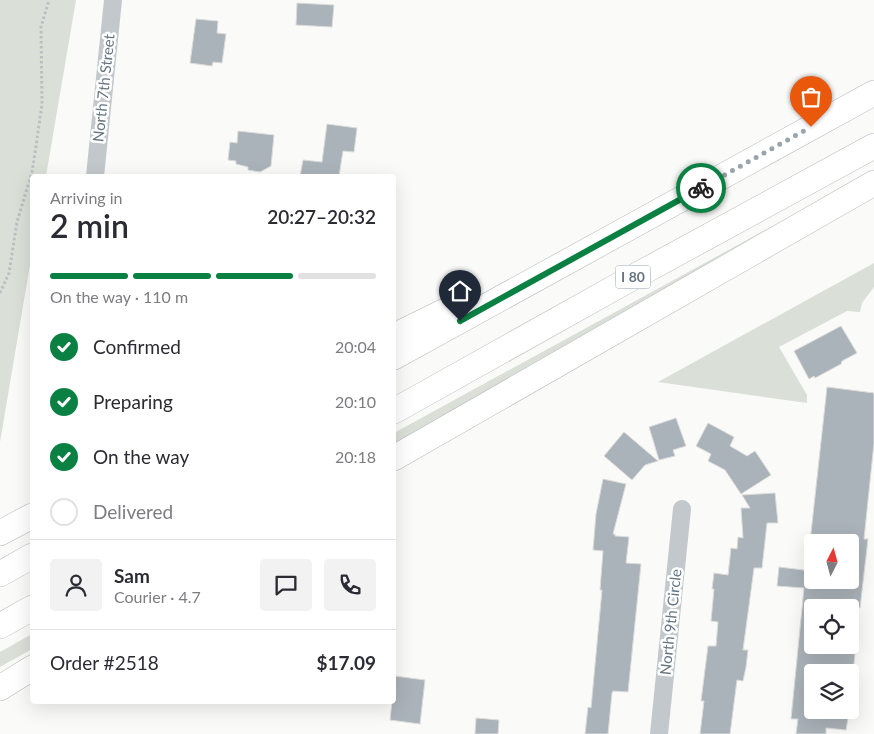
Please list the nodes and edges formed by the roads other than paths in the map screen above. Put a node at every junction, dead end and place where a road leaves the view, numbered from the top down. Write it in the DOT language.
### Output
graph roads {
  1 [pos="113,0"];
  2 [pos="874,93"];
  3 [pos="874,146"];
  4 [pos="95,174"];
  5 [pos="874,183"];
  6 [pos="676,202"];
  7 [pos="396,335"];
  8 [pos="396,356"];
  9 [pos="396,410"];
  10 [pos="396,457"];
  11 [pos="682,509"];
  12 [pos="30,517"];
  13 [pos="0,533"];
  14 [pos="30,557"];
  15 [pos="0,574"];
  16 [pos="30,609"];
  17 [pos="0,626"];
  18 [pos="30,669"];
  19 [pos="0,688"];
  20 [pos="659,734"];
  1 -- 4 [label="street, North 7th Street"];
  2 -- 6 [label="highway"];
  3 -- 9 [label="highway, I 80"];
  5 -- 10 [label="highway"];
  6 -- 7 [label="highway"];
  6 -- 8 [label="highway"];
  11 -- 20 [label="street, North 9th Circle"];
  12 -- 13 [label="highway"];
  14 -- 15 [label="highway"];
  16 -- 17 [label="highway"];
  18 -- 19 [label="highway"];
}
